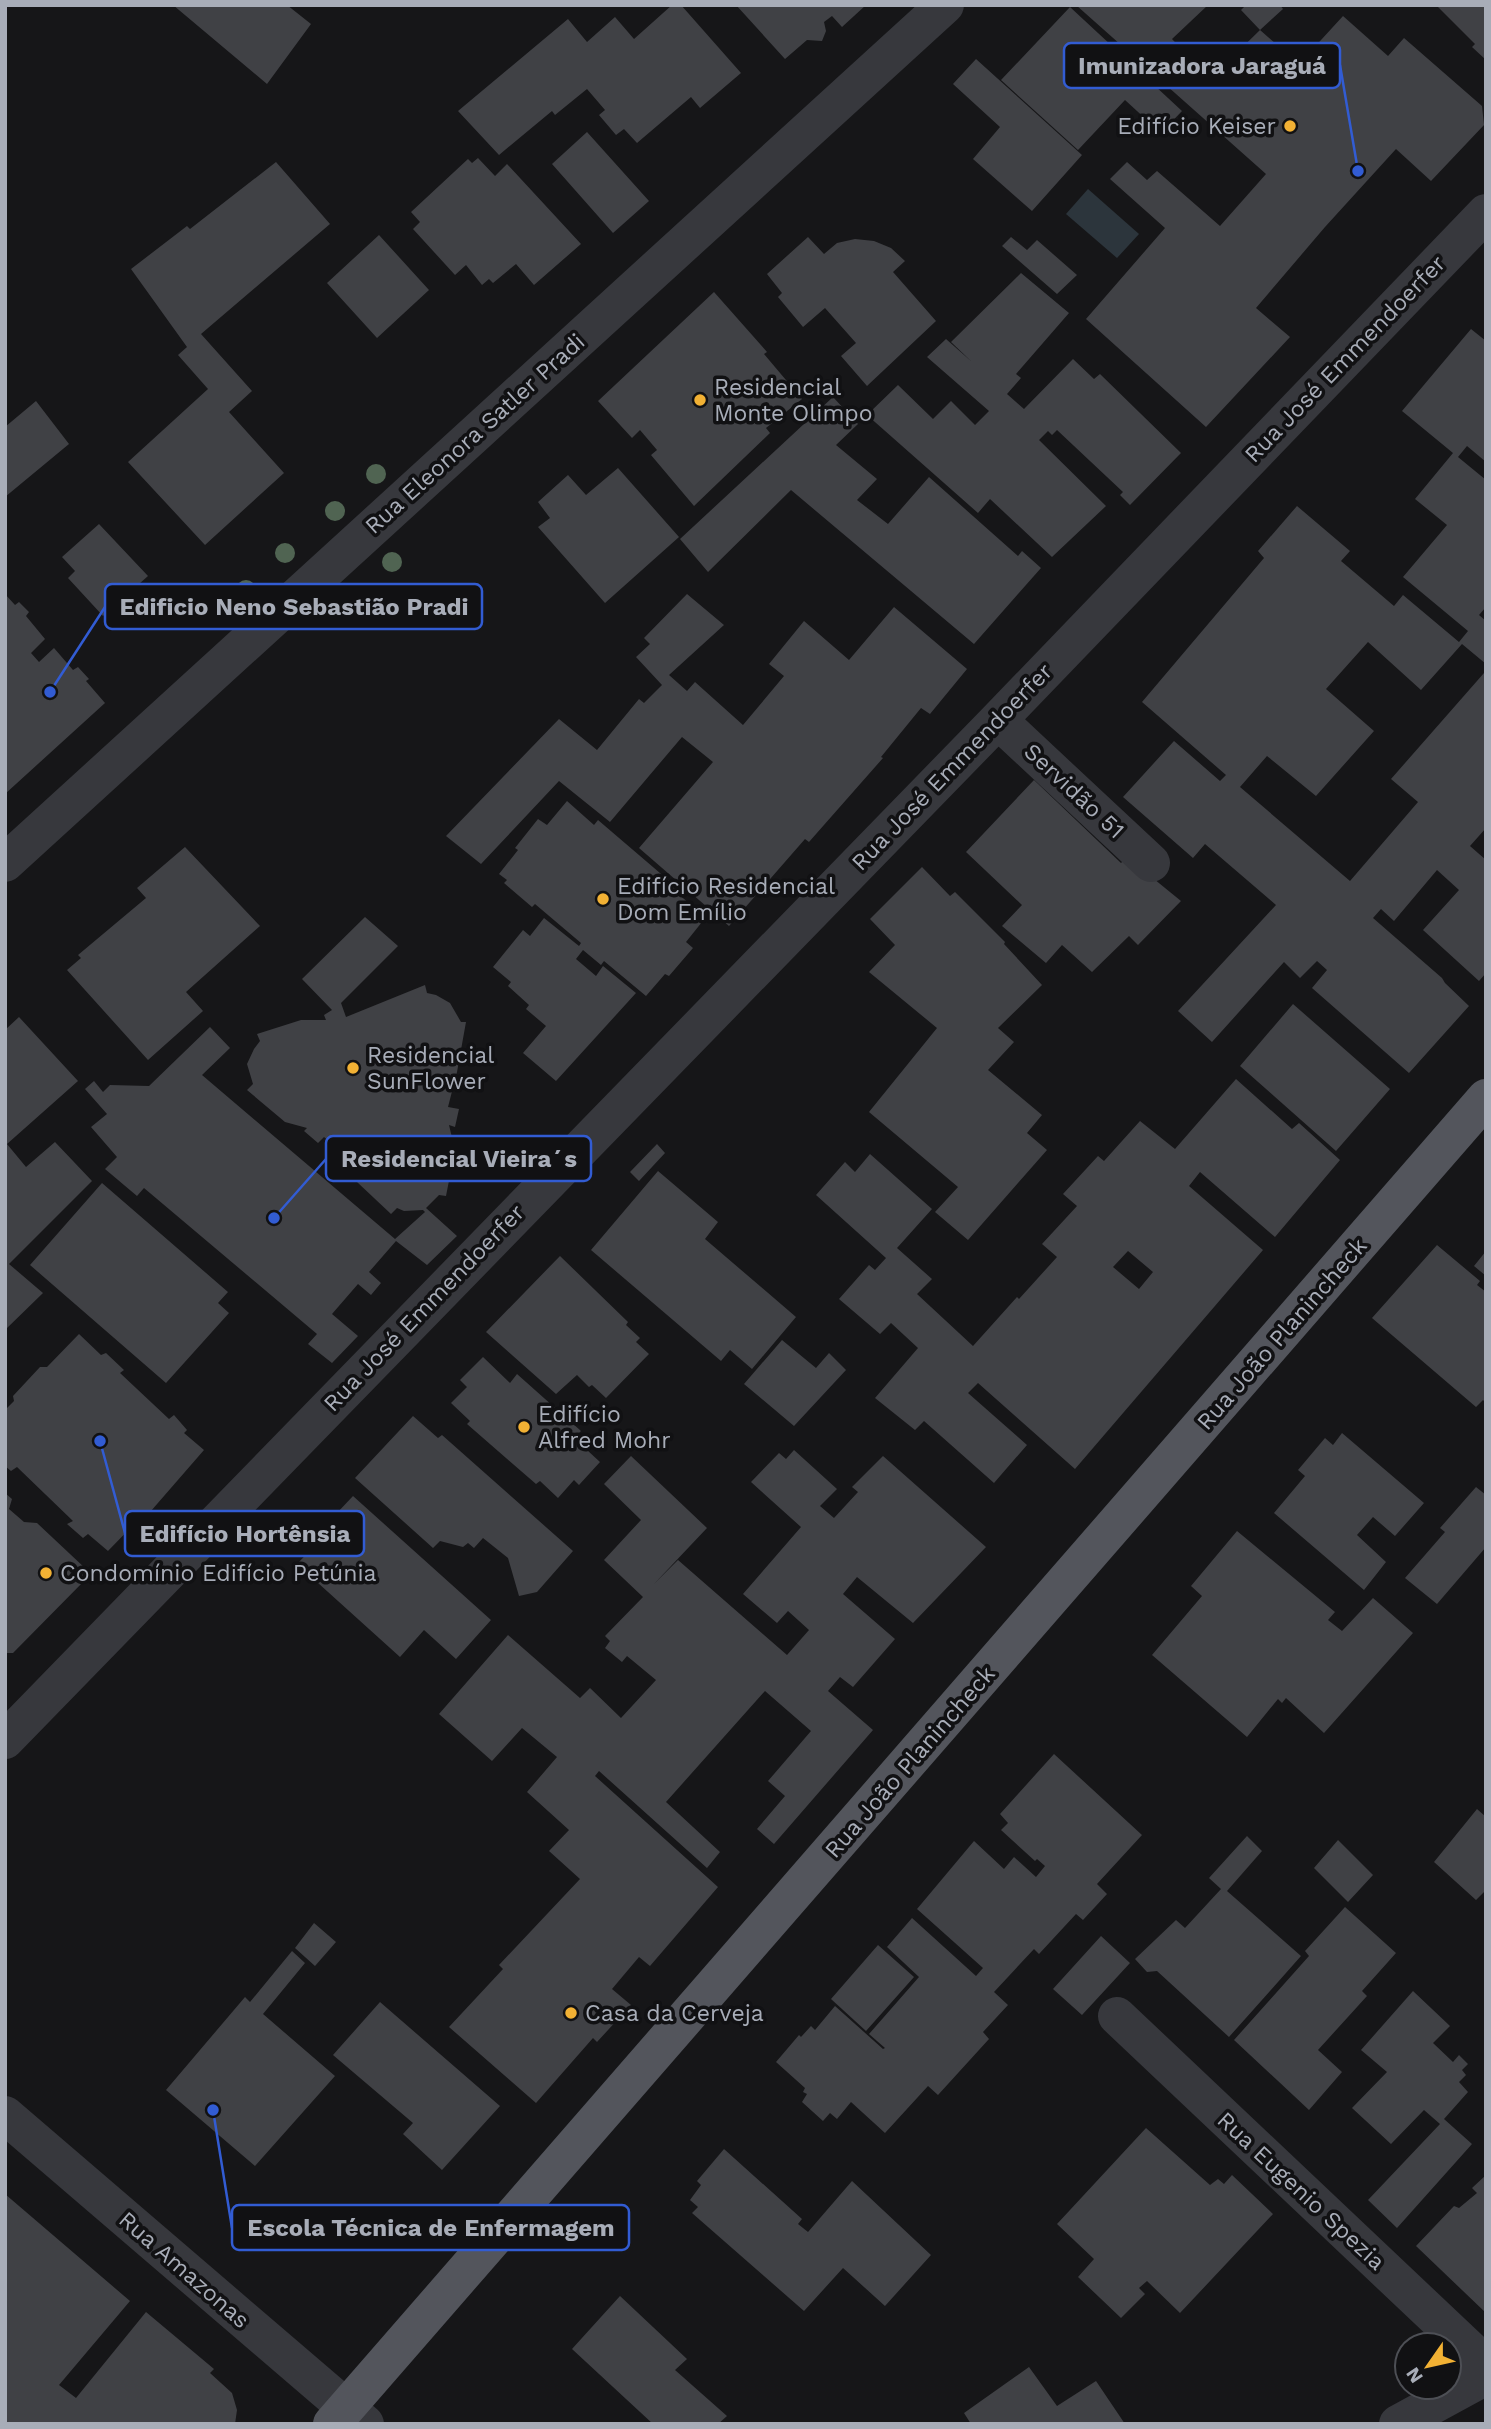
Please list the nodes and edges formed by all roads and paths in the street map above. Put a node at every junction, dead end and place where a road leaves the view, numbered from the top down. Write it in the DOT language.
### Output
graph roads {
  1 [pos="946,5"];
  2 [pos="1486,213"];
  3 [pos="998,720"];
  4 [pos="5,863"];
  5 [pos="1151,863"];
  6 [pos="1486,1098"];
  7 [pos="5,1740"];
  8 [pos="1117,2016"];
  9 [pos="5,2115"];
  10 [pos="1486,2365"];
  11 [pos="1486,2376"];
  12 [pos="347,2419"];
  13 [pos="1398,2424"];
  1 -- 4 [label="street, Rua Eleonora Satler Pradi"];
  2 -- 3 [label="street, Rua José Emmendoerfer"];
  3 -- 5 [label="street, Servidão 51"];
  3 -- 7 [label="street, Rua José Emmendoerfer"];
  6 -- 12 [label="main road, Rua João Planincheck"];
  8 -- 10 [label="street, Rua Eugenio Spezia"];
  9 -- 12 [label="street, Rua Amazonas"];
  11 -- 13 [label="street"];
}
